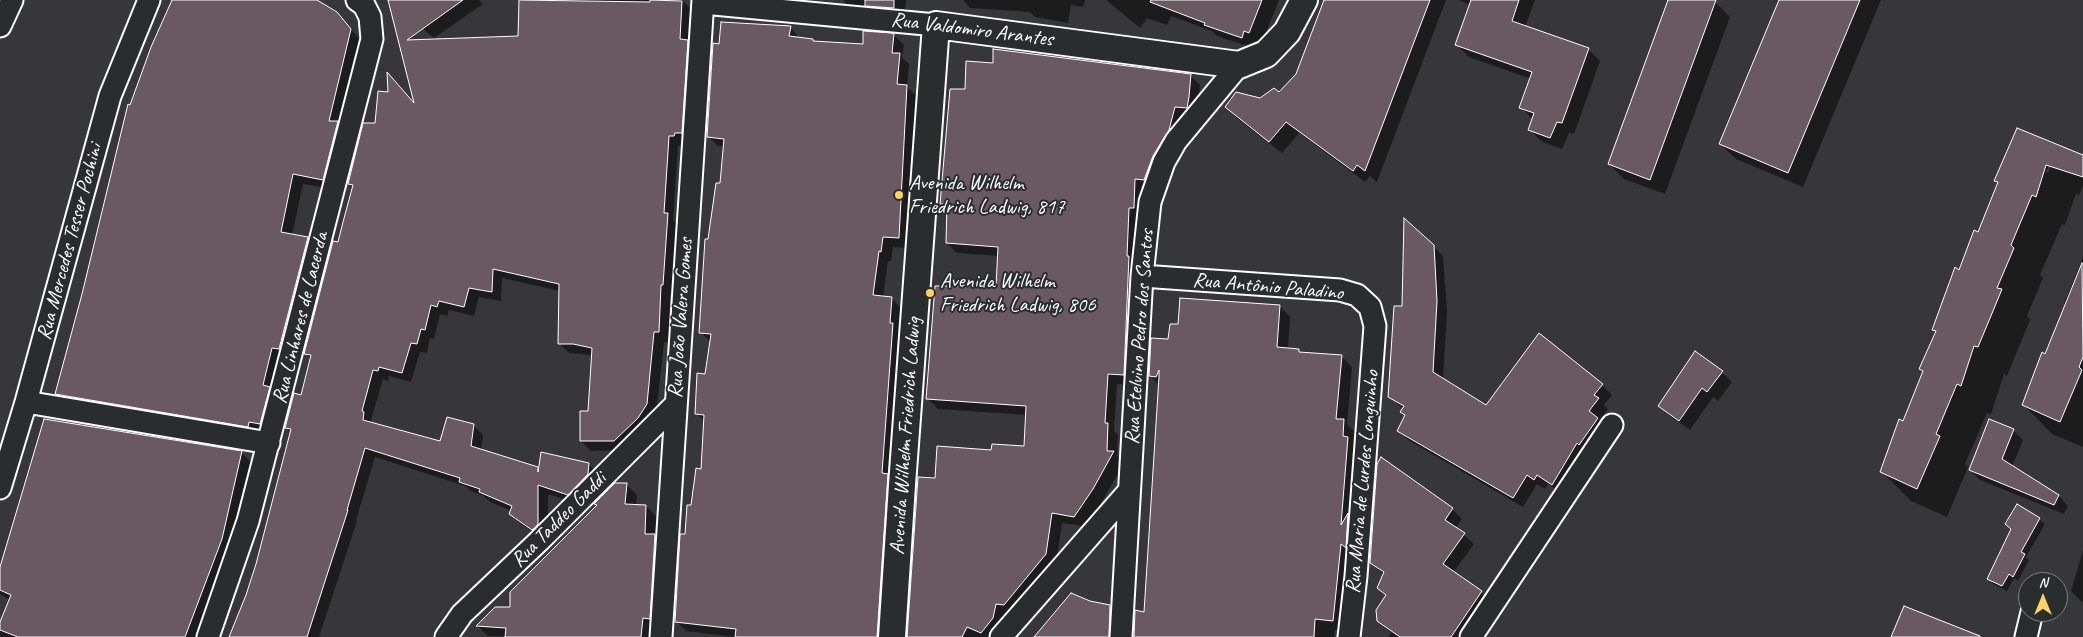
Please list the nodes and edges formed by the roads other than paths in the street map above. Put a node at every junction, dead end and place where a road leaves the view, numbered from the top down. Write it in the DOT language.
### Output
graph roads {
  1 [pos="12,0"];
  2 [pos="149,0"];
  3 [pos="357,0"];
  4 [pos="1304,0"];
  5 [pos="703,2"];
  6 [pos="936,25"];
  7 [pos="0,26"];
  8 [pos="1239,64"];
  9 [pos="1142,276"];
  10 [pos="1375,326"];
  11 [pos="26,402"];
  12 [pos="675,405"];
  13 [pos="1612,425"];
  14 [pos="268,443"];
  15 [pos="0,488"];
  16 [pos="1129,491"];
  17 [pos="2030,622"];
  18 [pos="208,637"];
  19 [pos="446,637"];
  20 [pos="661,637"];
  21 [pos="892,637"];
  22 [pos="1002,637"];
  23 [pos="1121,637"];
  24 [pos="1349,637"];
  25 [pos="1471,637"];
  26 [pos="2026,637"];
  1 -- 7 [label="street"];
  2 -- 11 [label="street, Rua Mercedes Tesser Pochini"];
  3 -- 14 [label="street, Rua Linhares de Lacerda"];
  4 -- 8 [label="street"];
  5 -- 6 [label="street, Rua Valdomiro Arantes"];
  5 -- 12 [label="street, Rua João Valera Gomes"];
  6 -- 8 [label="street, Rua Valdomiro Arantes"];
  6 -- 21 [label="street, Avenida Wilhelm Friedrich Ladwig"];
  8 -- 9 [label="street, Rua Etelvino Pedro dos Santos"];
  9 -- 10 [label="street, Rua Antônio Paladino"];
  9 -- 16 [label="street, Rua Etelvino Pedro dos Santos"];
  10 -- 24 [label="street, Rua Maria de Lurdes Longuinho"];
  11 -- 14 [label="street"];
  11 -- 15 [label="street, Rua Mercedes Tesser Pochini"];
  12 -- 19 [label="street, Rua Taddeo Gaddi"];
  12 -- 20 [label="street, Rua João Valera Gomes"];
  13 -- 25 [label="street"];
  14 -- 18 [label="street, Rua Linhares de Lacerda"];
  16 -- 22 [label="street"];
  16 -- 23 [label="street, Rua Etelvino Pedro dos Santos"];
  17 -- 26 [label="street"];
}
